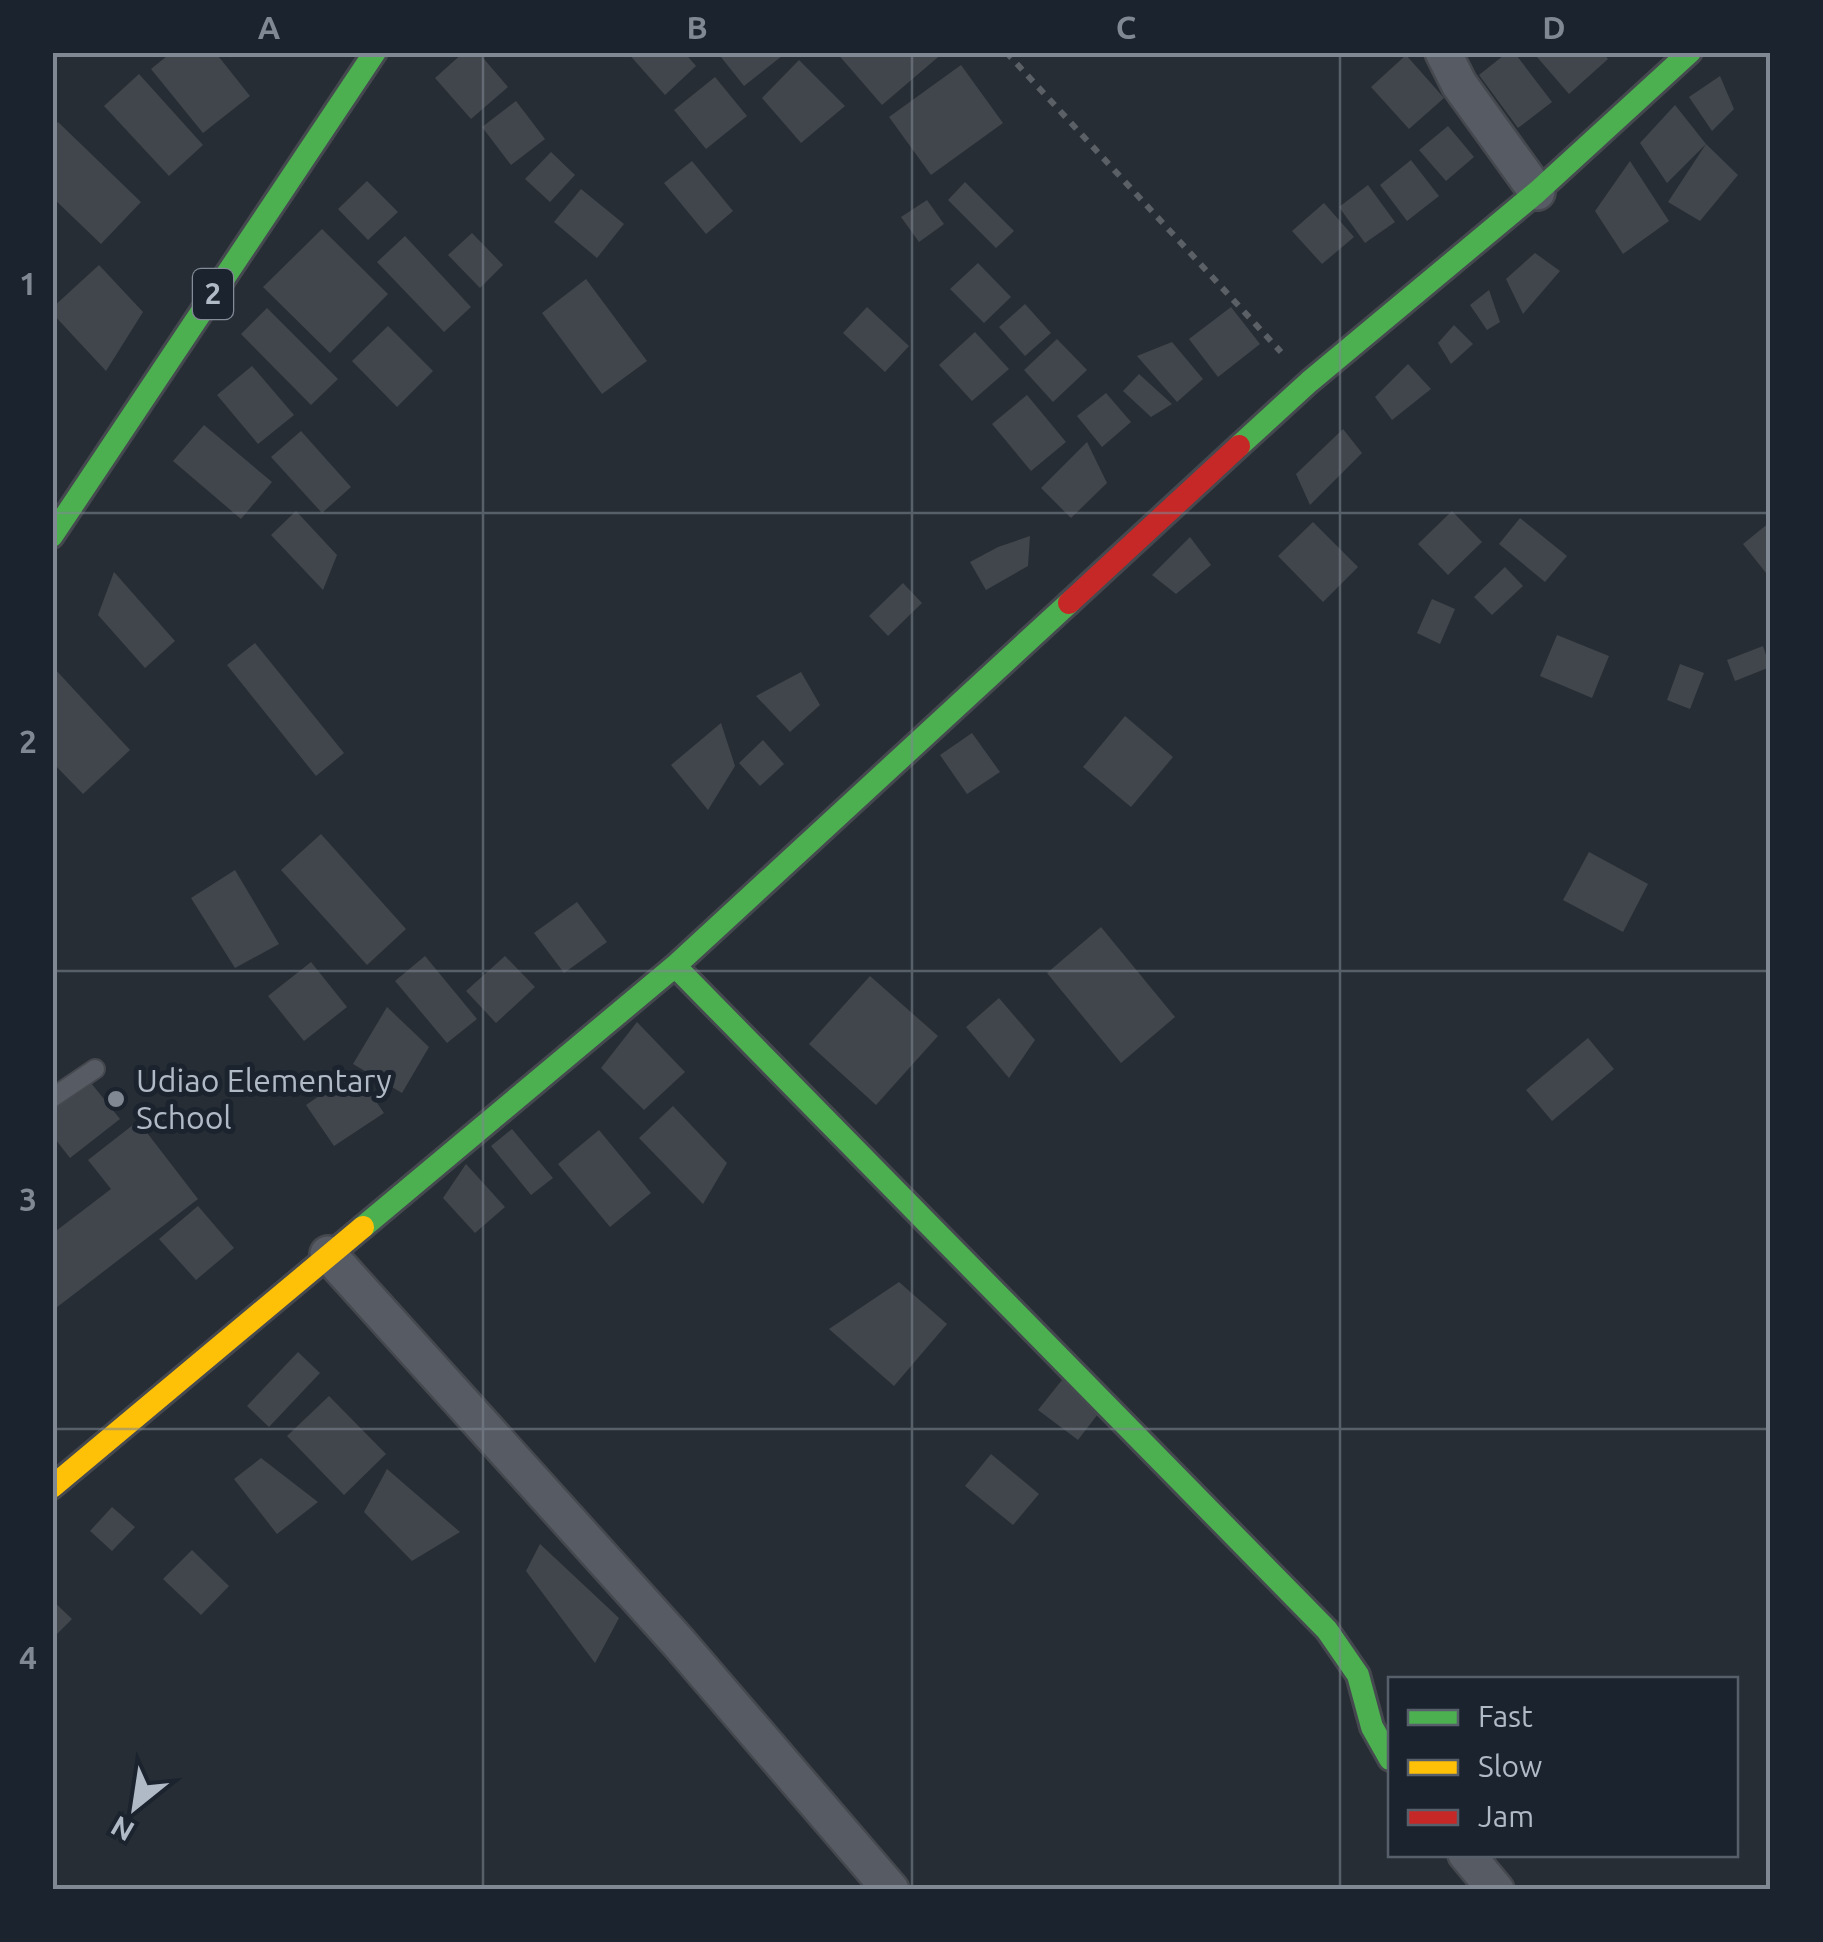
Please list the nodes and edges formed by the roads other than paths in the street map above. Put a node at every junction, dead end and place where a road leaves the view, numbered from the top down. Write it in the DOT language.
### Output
graph roads {
  1 [pos="375,52"];
  2 [pos="1442,52"];
  3 [pos="1690,52"];
  4 [pos="1537,192"];
  5 [pos="52,536"];
  6 [pos="675,966"];
  7 [pos="95,1069"];
  8 [pos="52,1098"];
  9 [pos="328,1254"];
  10 [pos="52,1486"];
  11 [pos="1388,1756"];
  12 [pos="1468,1857"];
  13 [pos="891,1890"];
  14 [pos="1496,1890"];
  1 -- 5 [label="main road, 2"];
  2 -- 4 [label="street"];
  3 -- 4 [label="main road"];
  4 -- 6 [label="main road"];
  6 -- 9 [label="main road"];
  6 -- 11 [label="main road"];
  7 -- 8 [label="lane"];
  9 -- 10 [label="main road"];
  9 -- 13 [label="street"];
  12 -- 14 [label="street"];
}
